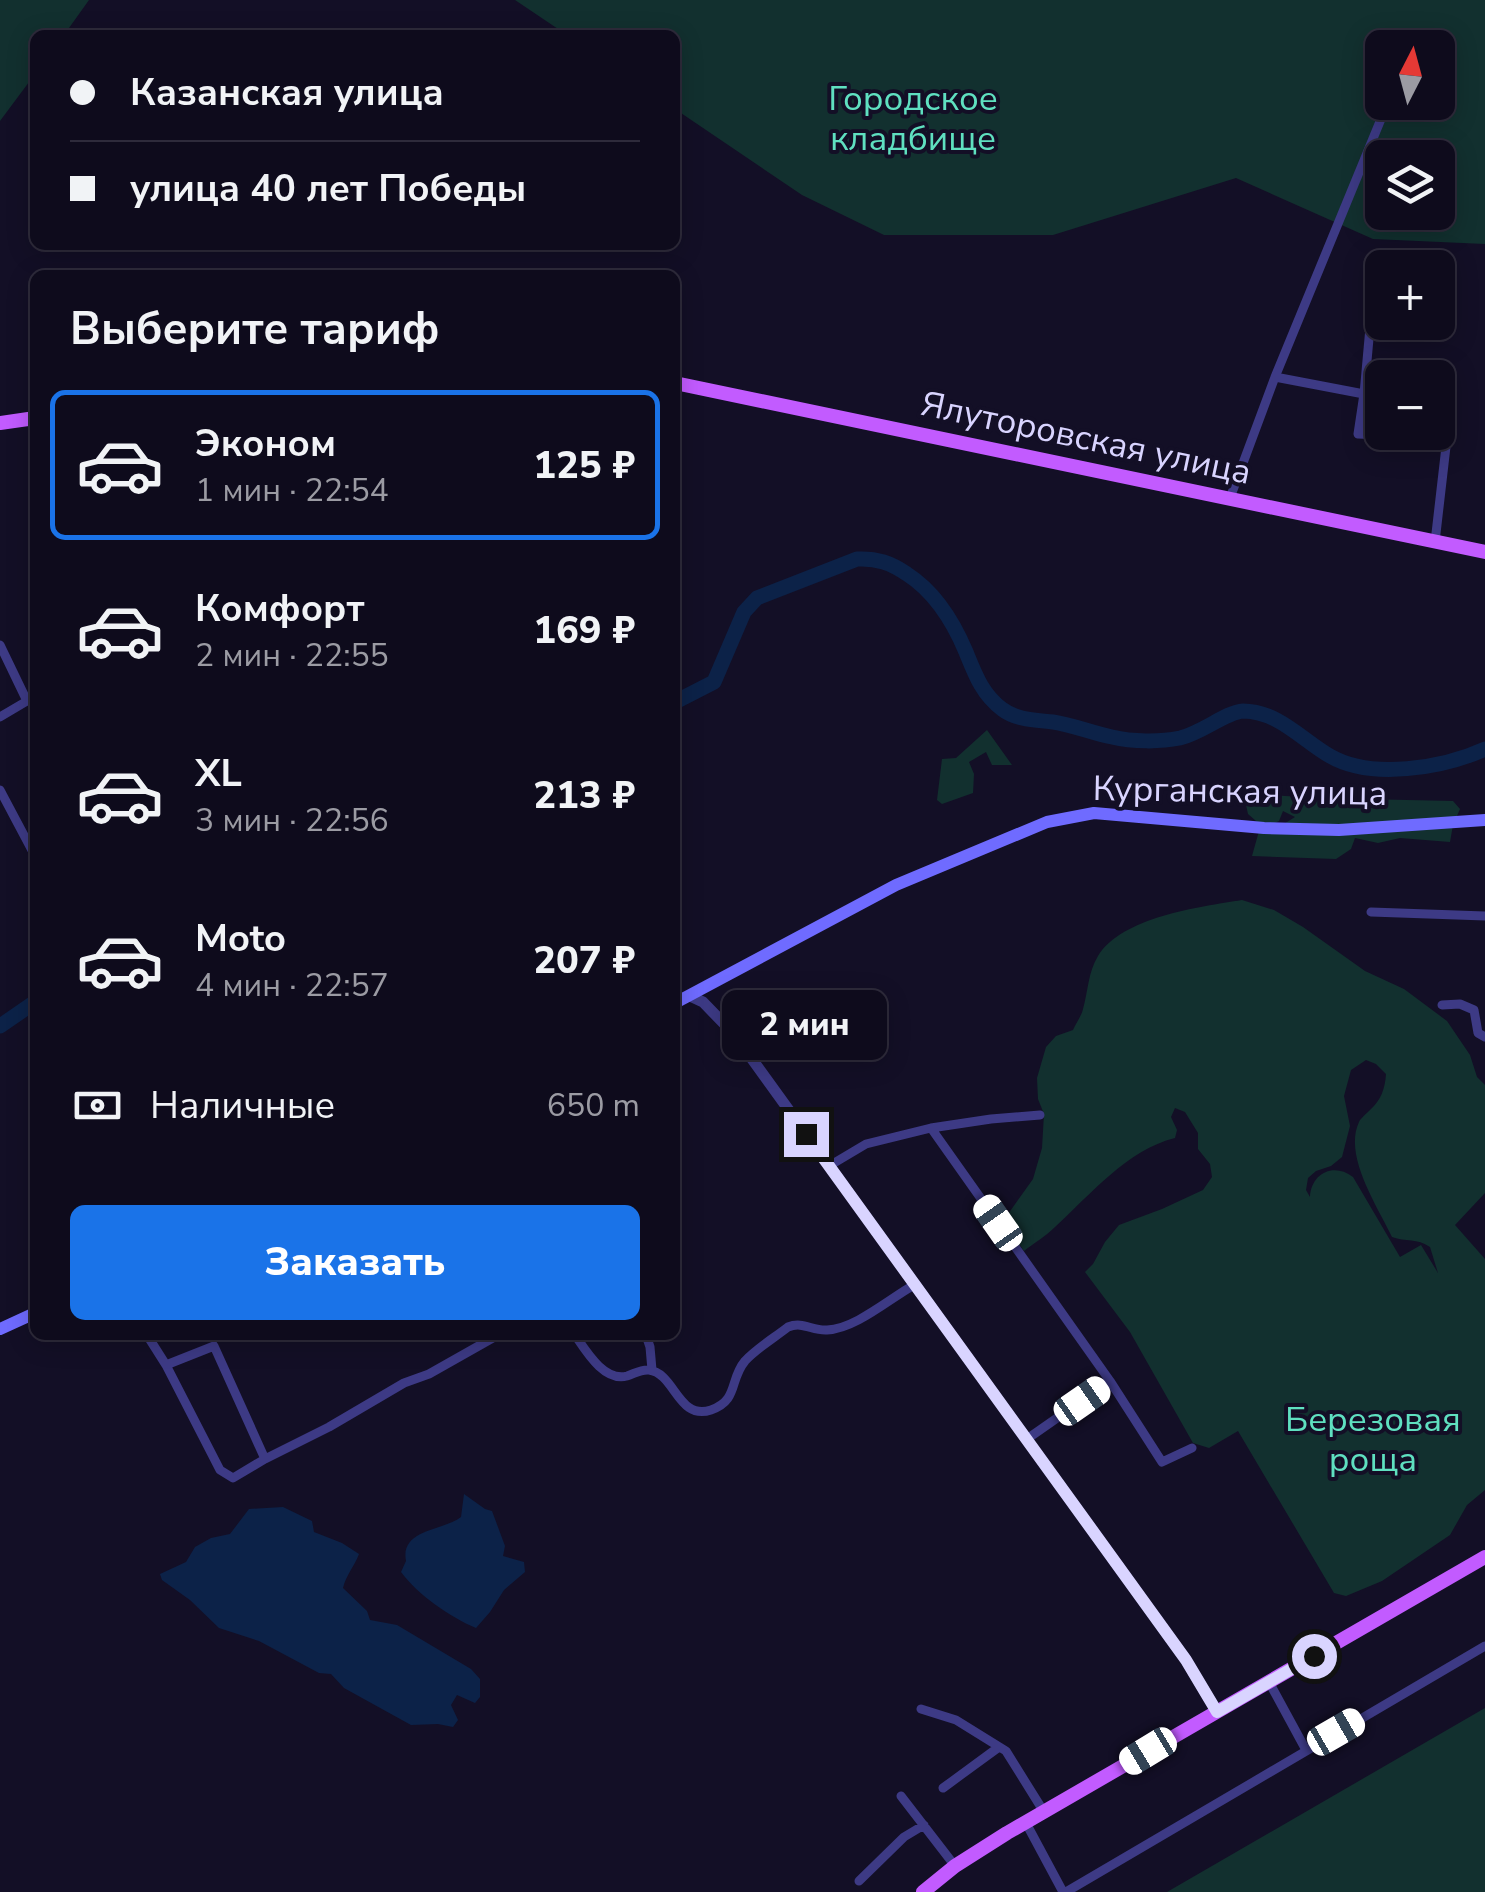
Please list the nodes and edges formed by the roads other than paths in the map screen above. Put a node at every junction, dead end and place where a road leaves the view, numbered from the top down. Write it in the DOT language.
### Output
graph roads {
  1 [pos="1381,120"];
  2 [pos="1369,340"];
  3 [pos="1276,377"];
  4 [pos="680,384"];
  5 [pos="1364,394"];
  6 [pos="30,419"];
  7 [pos="0,422"];
  8 [pos="1230,498"];
  9 [pos="1435,542"];
  10 [pos="1485,552"];
  11 [pos="0,645"];
  12 [pos="30,699"];
  13 [pos="30,702"];
  14 [pos="0,717"];
  15 [pos="0,790"];
  16 [pos="1485,820"];
  17 [pos="30,847"];
  18 [pos="1371,912"];
  19 [pos="1485,916"];
  20 [pos="690,996"];
  21 [pos="680,1001"];
  22 [pos="1442,1005"];
  23 [pos="1485,1037"];
  24 [pos="1040,1115"];
  25 [pos="931,1128"];
  26 [pos="829,1166"];
  27 [pos="914,1284"];
  28 [pos="30,1315"];
  29 [pos="0,1330"];
  30 [pos="151,1340"];
  31 [pos="489,1340"];
  32 [pos="579,1340"];
  33 [pos="648,1340"];
  34 [pos="166,1365"];
  35 [pos="652,1370"];
  36 [pos="1110,1382"];
  37 [pos="1026,1440"];
  38 [pos="1192,1448"];
  39 [pos="265,1459"];
  40 [pos="1485,1557"];
  41 [pos="1485,1646"];
  42 [pos="1269,1682"];
  43 [pos="921,1709"];
  44 [pos="1217,1712"];
  45 [pos="999,1747"];
  46 [pos="1306,1750"];
  47 [pos="943,1788"];
  48 [pos="902,1796"];
  49 [pos="1044,1812"];
  50 [pos="1026,1823"];
  51 [pos="924,1826"];
  52 [pos="956,1866"];
  53 [pos="859,1880"];
  54 [pos="923,1892"];
  55 [pos="1065,1892"];
  1 -- 3 [label="street"];
  2 -- 5 [label="street"];
  3 -- 5 [label="street"];
  3 -- 8 [label="street"];
  4 -- 8 [label="main road, Ялуторовская улица"];
  5 -- 9 [label="street"];
  6 -- 7 [label="main road"];
  8 -- 9 [label="main road, Ялуторовская улица"];
  9 -- 10 [label="main road, Ялуторовская улица"];
  11 -- 12 [label="street"];
  13 -- 14 [label="street"];
  15 -- 17 [label="street"];
  16 -- 20 [label="main road, Курганская улица"];
  18 -- 19 [label="street"];
  20 -- 21 [label="main road, Курганская улица"];
  20 -- 26 [label="street"];
  22 -- 23 [label="street"];
  24 -- 25 [label="street"];
  25 -- 26 [label="street"];
  25 -- 36 [label="street"];
  26 -- 27 [label="street"];
  27 -- 35 [label="street"];
  27 -- 37 [label="street"];
  28 -- 29 [label="main road"];
  30 -- 34 [label="street"];
  31 -- 39 [label="street"];
  32 -- 35 [label="street"];
  33 -- 35 [label="street"];
  34 -- 39 [label="street"];
  34 -- 39 [label="street"];
  36 -- 37 [label="street"];
  36 -- 38 [label="street"];
  37 -- 44 [label="street"];
  40 -- 42 [label="main road"];
  41 -- 46 [label="street"];
  42 -- 44 [label="main road"];
  42 -- 46 [label="street"];
  43 -- 45 [label="street"];
  44 -- 49 [label="main road"];
  45 -- 47 [label="street"];
  45 -- 49 [label="street"];
  46 -- 55 [label="street"];
  48 -- 51 [label="street"];
  49 -- 50 [label="main road"];
  50 -- 52 [label="main road"];
  50 -- 55 [label="street"];
  51 -- 52 [label="street"];
  51 -- 53 [label="street"];
  52 -- 54 [label="main road"];
}
